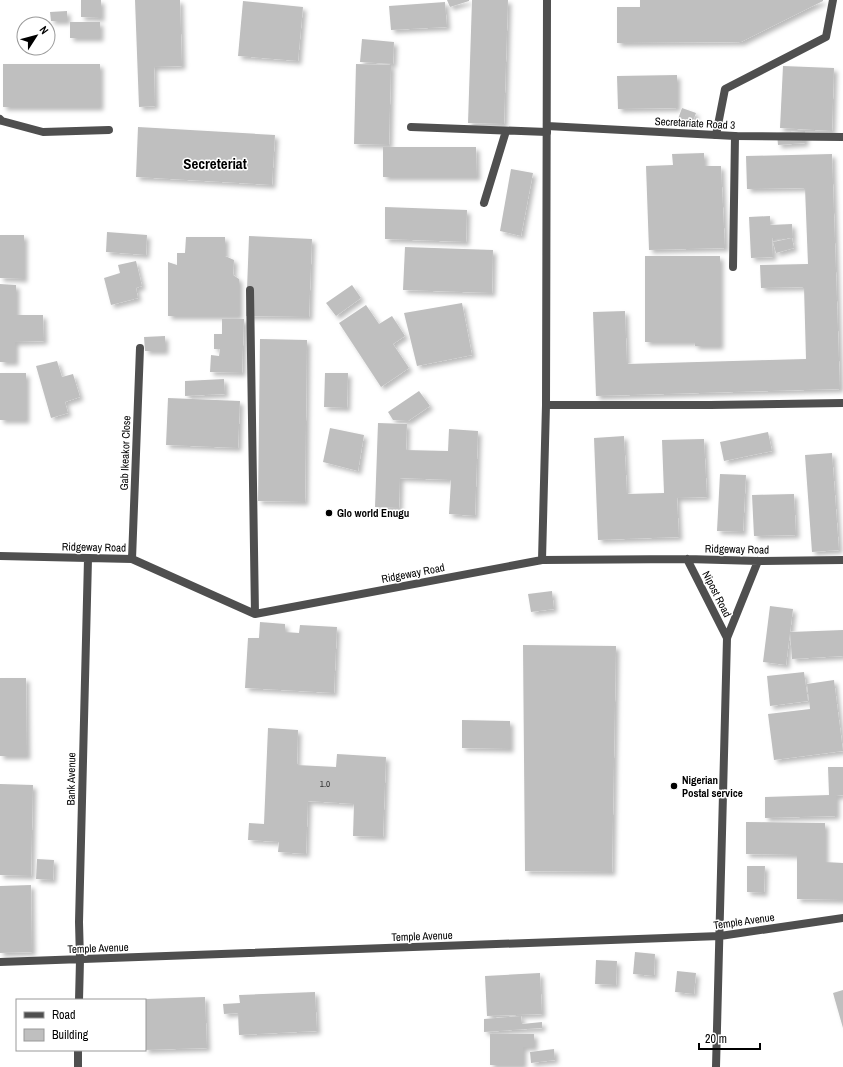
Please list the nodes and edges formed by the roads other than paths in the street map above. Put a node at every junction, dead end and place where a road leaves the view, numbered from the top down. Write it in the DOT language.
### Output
graph roads {
  1 [pos="547,0"];
  2 [pos="833,0"];
  3 [pos="0,119"];
  4 [pos="412,128"];
  5 [pos="547,129"];
  6 [pos="109,130"];
  7 [pos="506,131"];
  8 [pos="716,135"];
  9 [pos="735,136"];
  10 [pos="843,137"];
  11 [pos="484,203"];
  12 [pos="733,267"];
  13 [pos="250,290"];
  14 [pos="140,348"];
  15 [pos="843,403"];
  16 [pos="546,405"];
  17 [pos="0,556"];
  18 [pos="88,559"];
  19 [pos="132,559"];
  20 [pos="687,559"];
  21 [pos="542,560"];
  22 [pos="843,560"];
  23 [pos="758,561"];
  24 [pos="255,614"];
  25 [pos="727,638"];
  26 [pos="843,918"];
  27 [pos="720,936"];
  28 [pos="80,960"];
  29 [pos="0,962"];
  30 [pos="80,999"];
  31 [pos="78,1051"];
  32 [pos="78,1067"];
  33 [pos="716,1067"];
  1 -- 5 [label="street"];
  2 -- 8 [label="street"];
  3 -- 6 [label="street"];
  4 -- 7 [label="street, Secretariate Road 3"];
  5 -- 7 [label="street, Secretariate Road 3"];
  5 -- 8 [label="street, Secretariate Road 3"];
  5 -- 16 [label="street"];
  7 -- 11 [label="street"];
  8 -- 9 [label="street, Secretariate Road 3"];
  9 -- 10 [label="street, Secretariate Road 3"];
  9 -- 12 [label="street"];
  13 -- 24 [label="street"];
  14 -- 19 [label="street, Gab Ikeakor Close"];
  15 -- 16 [label="street"];
  16 -- 21 [label="street"];
  17 -- 18 [label="street, Ridgeway Road"];
  18 -- 19 [label="street, Ridgeway Road"];
  18 -- 28 [label="street, Bank Avenue"];
  19 -- 24 [label="street, Ridgeway Road"];
  20 -- 21 [label="street, Ridgeway Road"];
  20 -- 23 [label="street, Ridgeway Road"];
  20 -- 25 [label="street, Nipost Road"];
  21 -- 24 [label="street, Ridgeway Road"];
  22 -- 23 [label="street, Ridgeway Road"];
  23 -- 25 [label="street"];
  25 -- 27 [label="street"];
  26 -- 27 [label="street, Temple Avenue"];
  27 -- 28 [label="street, Temple Avenue"];
  27 -- 33 [label="street"];
  28 -- 29 [label="street, Temple Avenue"];
  28 -- 30 [label="street, Bank Avenue"];
  31 -- 32 [label="street"];
}
